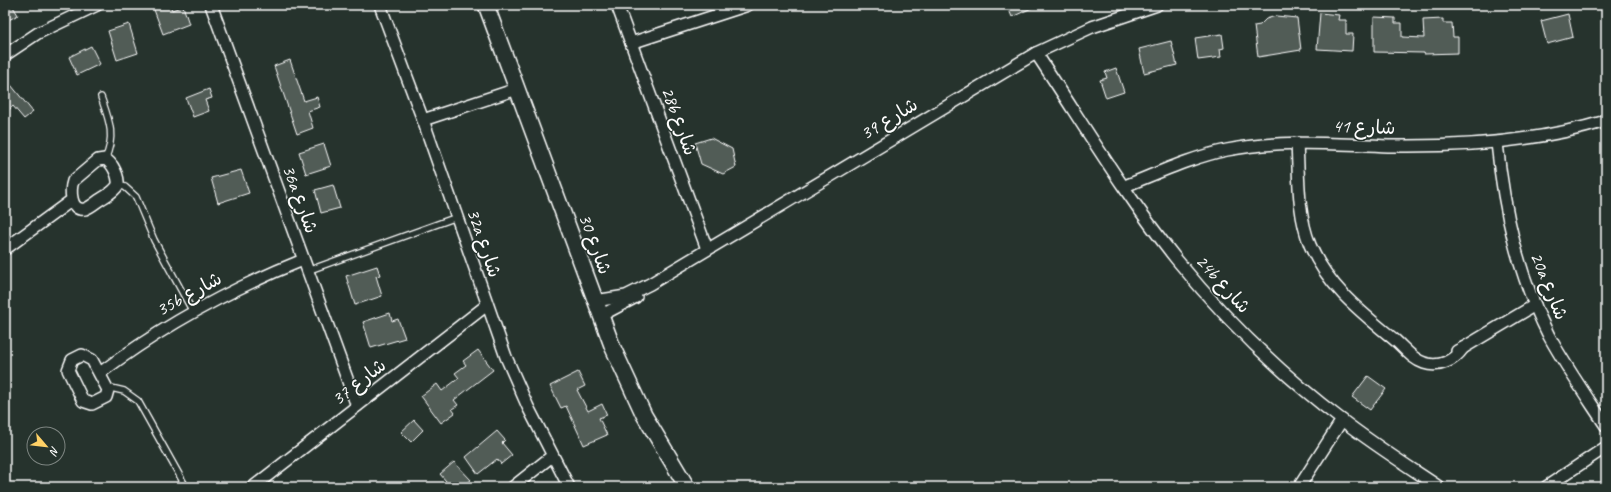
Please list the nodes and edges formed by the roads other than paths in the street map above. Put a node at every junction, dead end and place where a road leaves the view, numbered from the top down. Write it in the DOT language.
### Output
graph roads {
  1 [pos="97,5"];
  2 [pos="211,5"];
  3 [pos="380,5"];
  4 [pos="486,5"];
  5 [pos="617,5"];
  6 [pos="748,5"];
  7 [pos="1157,5"];
  8 [pos="631,43"];
  9 [pos="1036,53"];
  10 [pos="5,55"];
  11 [pos="517,89"];
  12 [pos="101,97"];
  13 [pos="423,120"];
  14 [pos="1606,121"];
  15 [pos="1297,143"];
  16 [pos="1498,143"];
  17 [pos="105,159"];
  18 [pos="118,185"];
  19 [pos="1125,186"];
  20 [pos="72,200"];
  21 [pos="456,217"];
  22 [pos="5,249"];
  23 [pos="707,250"];
  24 [pos="303,260"];
  25 [pos="307,271"];
  26 [pos="650,284"];
  27 [pos="595,301"];
  28 [pos="487,305"];
  29 [pos="1535,306"];
  30 [pos="192,312"];
  31 [pos="600,316"];
  32 [pos="100,373"];
  33 [pos="108,387"];
  34 [pos="357,406"];
  35 [pos="1342,420"];
  36 [pos="1606,426"];
  37 [pos="1606,447"];
  38 [pos="552,456"];
  39 [pos="186,487"];
  40 [pos="253,487"];
  41 [pos="513,487"];
  42 [pos="569,487"];
  43 [pos="687,487"];
  44 [pos="1299,487"];
  45 [pos="1439,487"];
  46 [pos="1546,487"];
  1 -- 10 [label="street"];
  2 -- 24 [label="street, 36a شارع"];
  3 -- 13 [label="street, 32a شارع"];
  4 -- 11 [label="street, شارع 30"];
  5 -- 8 [label="street, 28b شارع"];
  6 -- 8 [label="street"];
  7 -- 9 [label="street, شارع 39"];
  8 -- 23 [label="street, 28b شارع"];
  9 -- 19 [label="street, 24b شارع"];
  9 -- 23 [label="street, شارع 39"];
  11 -- 13 [label="street"];
  11 -- 27 [label="street, شارع 30"];
  12 -- 17 [label="lane"];
  13 -- 21 [label="street, 32a شارع"];
  14 -- 16 [label="street, شارع 41"];
  15 -- 16 [label="street, شارع 41"];
  15 -- 19 [label="street, شارع 41"];
  15 -- 29 [label="street"];
  16 -- 29 [label="street, 20a شارع"];
  17 -- 18 [label="street"];
  17 -- 20 [label="street"];
  18 -- 20 [label="street"];
  18 -- 30 [label="lane"];
  19 -- 35 [label="street, 24b شارع"];
  20 -- 22 [label="street"];
  21 -- 25 [label="lane"];
  21 -- 28 [label="street, 32a شارع"];
  23 -- 26 [label="street, شارع 39"];
  24 -- 25 [label="street, 36a شارع"];
  24 -- 30 [label="street, 35b شارع"];
  25 -- 34 [label="street, 36a شارع"];
  26 -- 27 [label="street, شارع 39"];
  26 -- 31 [label="street, شارع 39"];
  27 -- 31 [label="street, شارع 30"];
  28 -- 34 [label="street, شارع 37"];
  28 -- 38 [label="street, 32a شارع"];
  29 -- 36 [label="street, 20a شارع"];
  30 -- 32 [label="street, 35b شارع"];
  31 -- 43 [label="street, شارع 30"];
  32 -- 33 [label="street"];
  32 -- 33 [label="street"];
  33 -- 39 [label="lane"];
  34 -- 40 [label="street, شارع 37"];
  35 -- 44 [label="street"];
  35 -- 45 [label="street, 24b شارع"];
  37 -- 46 [label="street"];
  38 -- 41 [label="street"];
  38 -- 42 [label="street, 32a شارع"];
}
